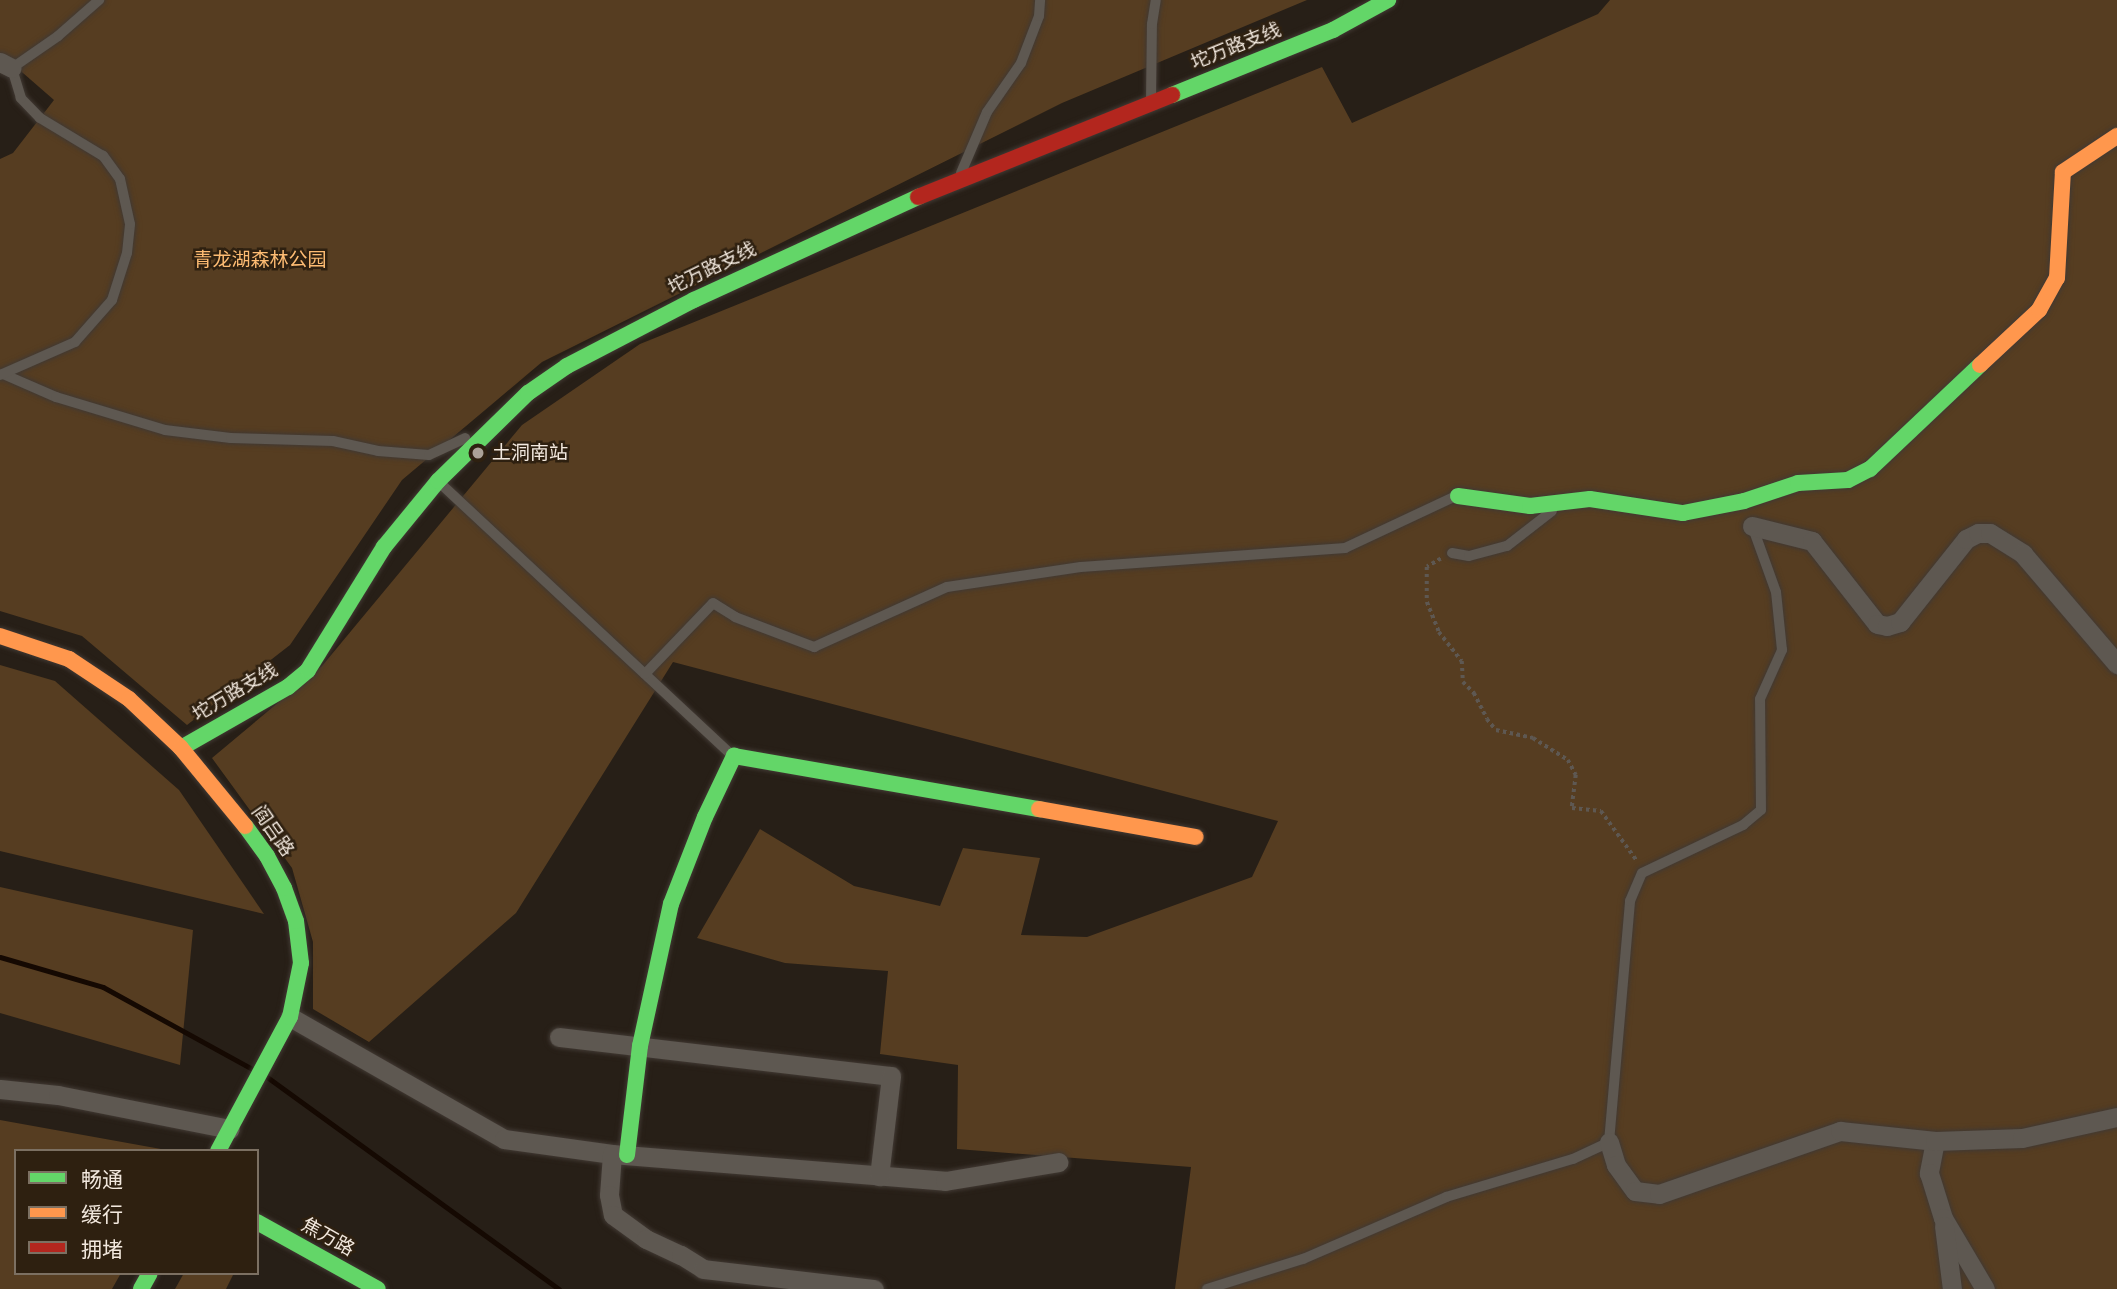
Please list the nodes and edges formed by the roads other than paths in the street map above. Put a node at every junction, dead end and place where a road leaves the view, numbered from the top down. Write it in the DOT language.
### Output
graph roads {
  1 [pos="99,0"];
  2 [pos="1040,0"];
  3 [pos="1156,0"];
  4 [pos="1388,0"];
  5 [pos="6,65"];
  6 [pos="1151,103"];
  7 [pos="2117,136"];
  8 [pos="959,178"];
  9 [pos="1,375"];
  10 [pos="491,426"];
  11 [pos="438,481"];
  12 [pos="1458,496"];
  13 [pos="1744,501"];
  14 [pos="1563,502"];
  15 [pos="1752,526"];
  16 [pos="1452,553"];
  17 [pos="0,636"];
  18 [pos="2117,664"];
  19 [pos="645,674"];
  20 [pos="181,748"];
  21 [pos="734,756"];
  22 [pos="1196,837"];
  23 [pos="289,1017"];
  24 [pos="559,1037"];
  25 [pos="640,1046"];
  26 [pos="0,1089"];
  27 [pos="2117,1117"];
  28 [pos="230,1129"];
  29 [pos="1935,1141"];
  30 [pos="1608,1142"];
  31 [pos="219,1149"];
  32 [pos="620,1155"];
  33 [pos="1058,1163"];
  34 [pos="879,1176"];
  35 [pos="1943,1218"];
  36 [pos="259,1223"];
  37 [pos="378,1289"];
  38 [pos="874,1289"];
  39 [pos="1207,1289"];
  40 [pos="1952,1289"];
  41 [pos="1985,1289"];
  1 -- 5 [label="lane"];
  2 -- 8 [label="lane"];
  3 -- 6 [label="lane"];
  4 -- 6 [label="main road, 坨万路支线"];
  5 -- 9 [label="lane"];
  6 -- 8 [label="main road, 坨万路支线"];
  7 -- 13 [label="main road"];
  8 -- 10 [label="main road, 坨万路支线"];
  9 -- 10 [label="lane"];
  10 -- 11 [label="main road, 坨万路支线"];
  11 -- 19 [label="lane"];
  11 -- 20 [label="main road, 坨万路支线"];
  12 -- 14 [label="main road"];
  12 -- 19 [label="lane"];
  13 -- 14 [label="main road"];
  13 -- 15 [label="lane"];
  14 -- 16 [label="lane"];
  15 -- 18 [label="street"];
  15 -- 30 [label="lane"];
  17 -- 20 [label="main road, 阎吕路"];
  19 -- 21 [label="lane"];
  20 -- 23 [label="main road, 阎吕路"];
  21 -- 22 [label="main road"];
  21 -- 25 [label="main road"];
  23 -- 28 [label="main road, 阎吕路"];
  23 -- 32 [label="street"];
  24 -- 25 [label="street"];
  25 -- 32 [label="main road"];
  25 -- 34 [label="street"];
  26 -- 28 [label="street"];
  27 -- 29 [label="street"];
  28 -- 31 [label="main road, 阎吕路"];
  29 -- 30 [label="street"];
  29 -- 35 [label="street"];
  30 -- 39 [label="lane"];
  32 -- 34 [label="street"];
  32 -- 38 [label="street"];
  33 -- 34 [label="street"];
  35 -- 40 [label="street"];
  35 -- 41 [label="street"];
  36 -- 37 [label="main road, 焦万路"];
}
